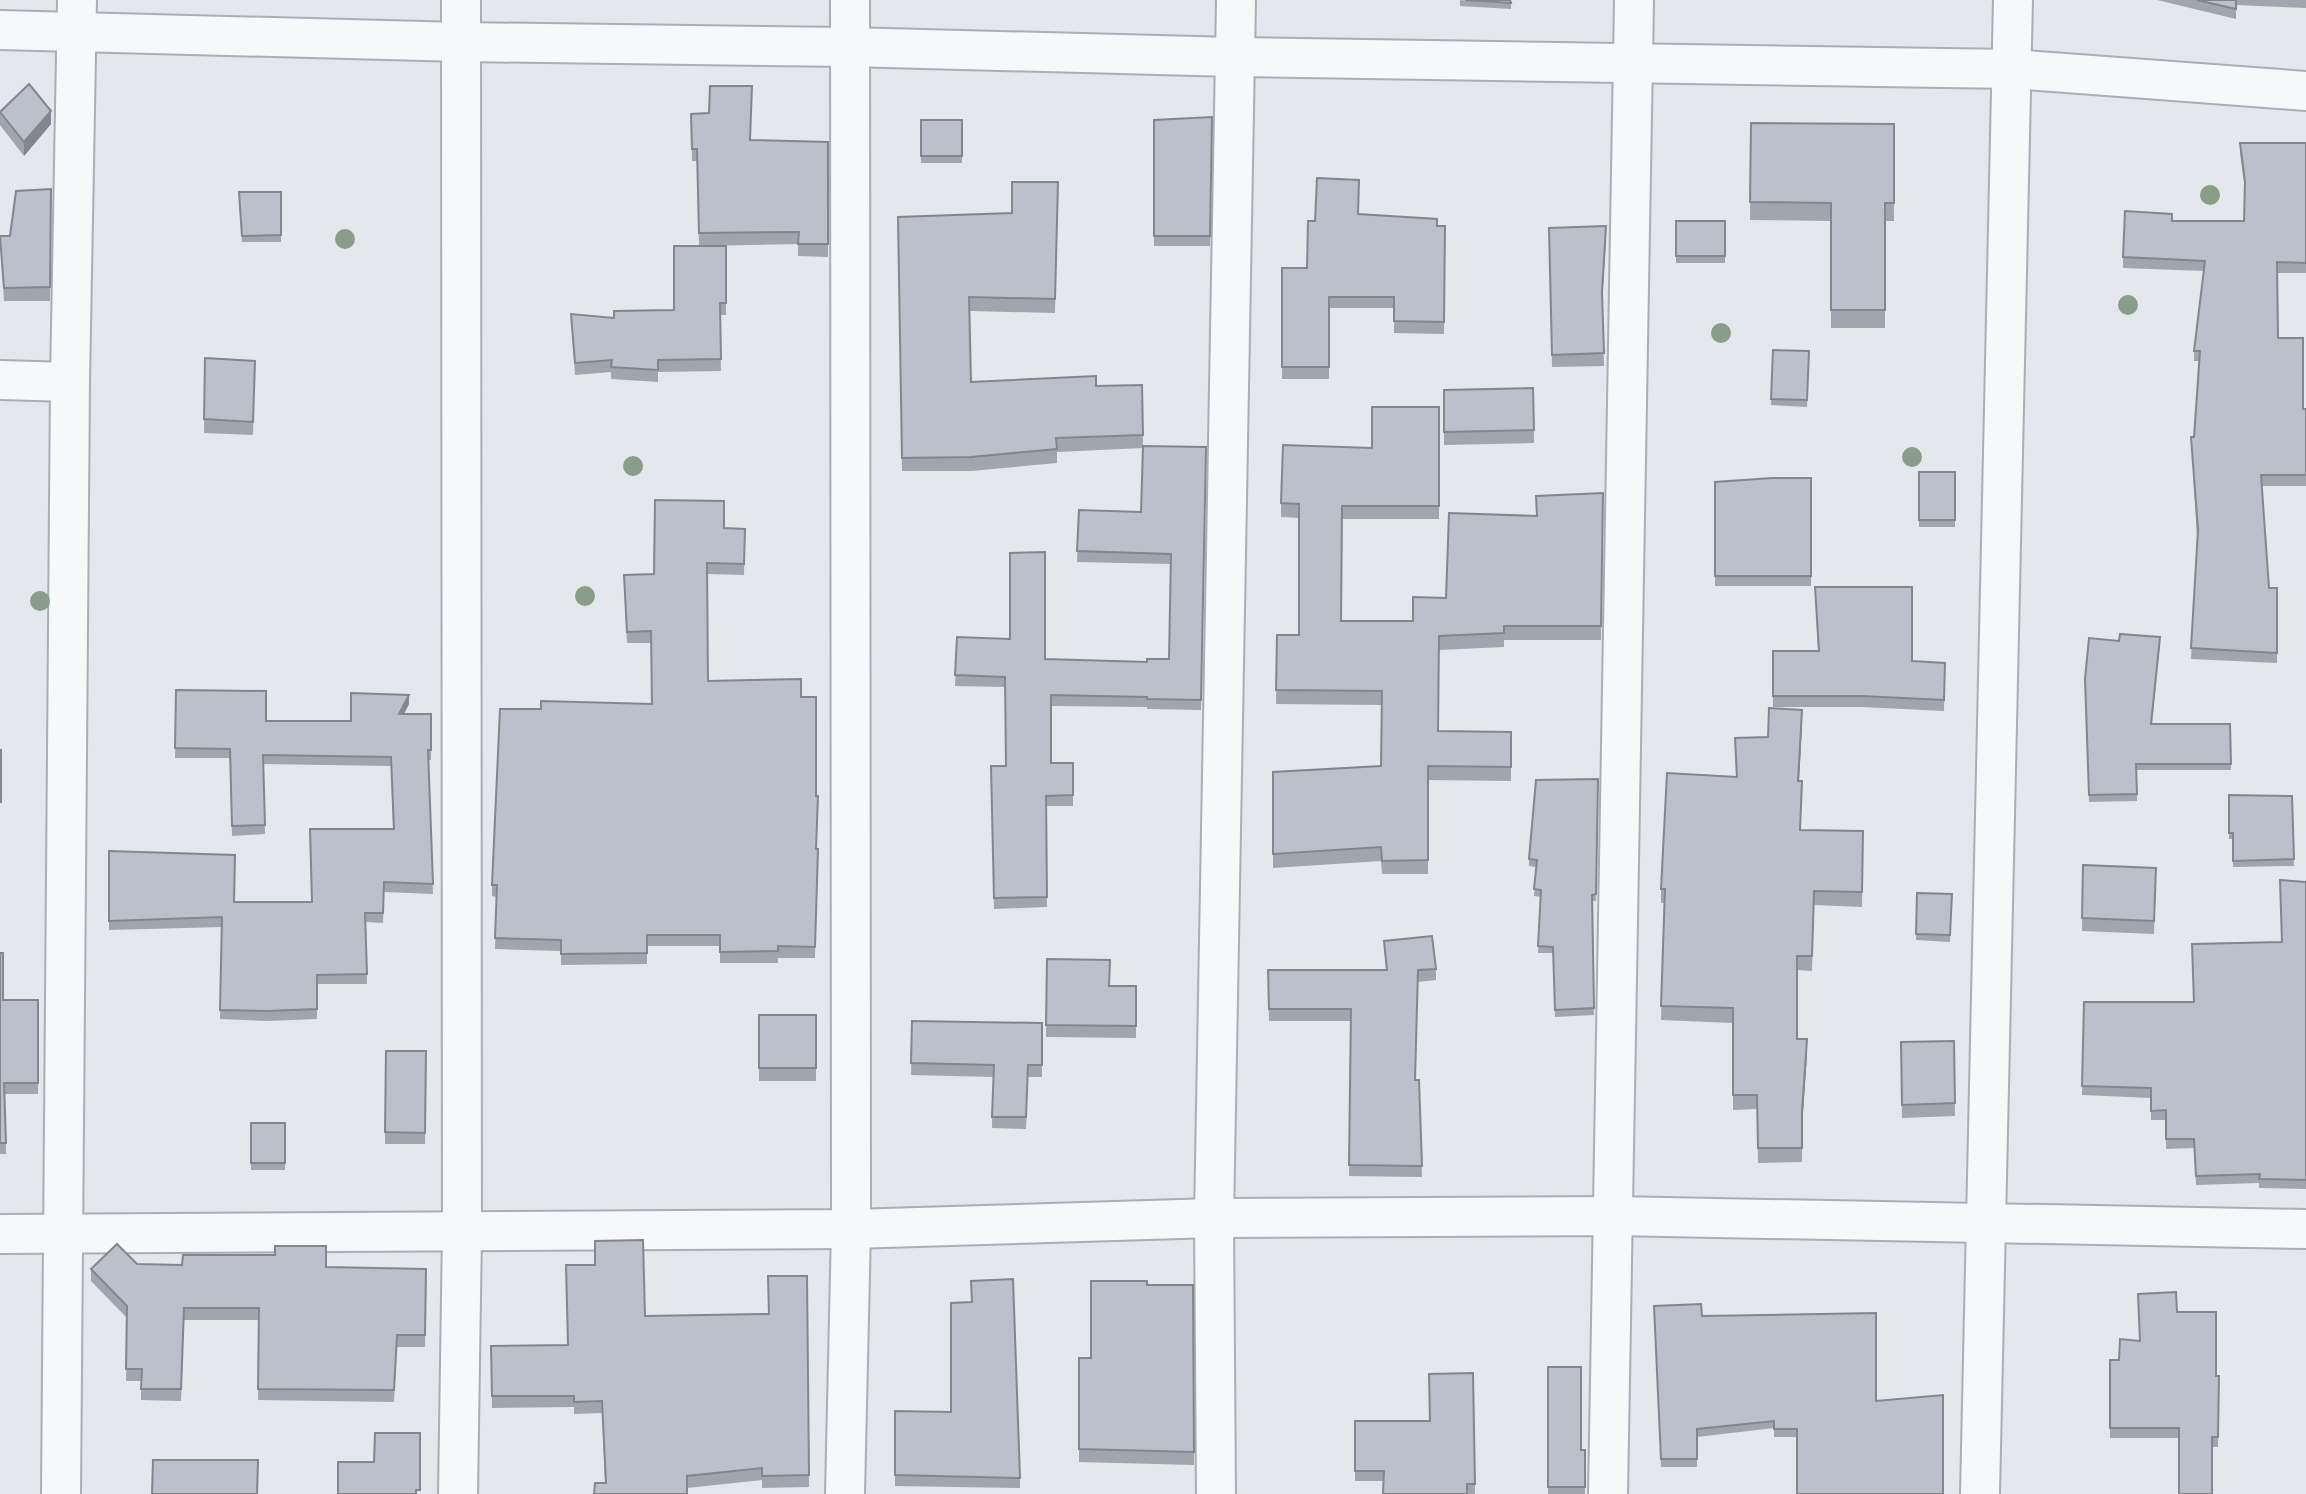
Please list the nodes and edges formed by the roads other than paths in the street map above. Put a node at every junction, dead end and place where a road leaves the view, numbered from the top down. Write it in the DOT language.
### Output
graph roads {
  1 [pos="461,0"];
  2 [pos="850,0"];
  3 [pos="1236,0"];
  4 [pos="1634,0"];
  5 [pos="2013,0"];
  6 [pos="76,16"];
  7 [pos="0,30"];
  8 [pos="461,42"];
  9 [pos="849,47"];
  10 [pos="1234,57"];
  11 [pos="1633,63"];
  12 [pos="2012,69"];
  13 [pos="2306,92"];
  14 [pos="0,380"];
  15 [pos="70,382"];
  16 [pos="1612,1216"];
  17 [pos="1214,1218"];
  18 [pos="1986,1222"];
  19 [pos="851,1229"];
  20 [pos="2306,1229"];
  21 [pos="462,1232"];
  22 [pos="0,1234"];
  23 [pos="61,1234"];
  24 [pos="61,1494"];
  25 [pos="458,1494"];
  26 [pos="845,1494"];
  27 [pos="1216,1494"];
  28 [pos="1608,1494"];
  29 [pos="1979,1494"];
  1 -- 8 [label="street"];
  2 -- 9 [label="street"];
  3 -- 10 [label="street"];
  4 -- 11 [label="street"];
  5 -- 12 [label="street"];
  6 -- 7 [label="street"];
  6 -- 8 [label="street"];
  6 -- 15 [label="street"];
  8 -- 9 [label="street"];
  8 -- 21 [label="street"];
  9 -- 10 [label="street"];
  9 -- 19 [label="street"];
  10 -- 11 [label="street"];
  10 -- 17 [label="street"];
  11 -- 12 [label="street"];
  11 -- 16 [label="street"];
  12 -- 13 [label="street"];
  12 -- 18 [label="street"];
  14 -- 15 [label="street"];
  15 -- 23 [label="street"];
  16 -- 17 [label="street"];
  16 -- 18 [label="street"];
  16 -- 28 [label="street"];
  17 -- 19 [label="street"];
  17 -- 27 [label="street"];
  18 -- 20 [label="street"];
  18 -- 29 [label="street"];
  19 -- 21 [label="street"];
  19 -- 26 [label="street"];
  21 -- 23 [label="street"];
  21 -- 25 [label="street"];
  22 -- 23 [label="street"];
  23 -- 24 [label="street"];
}
